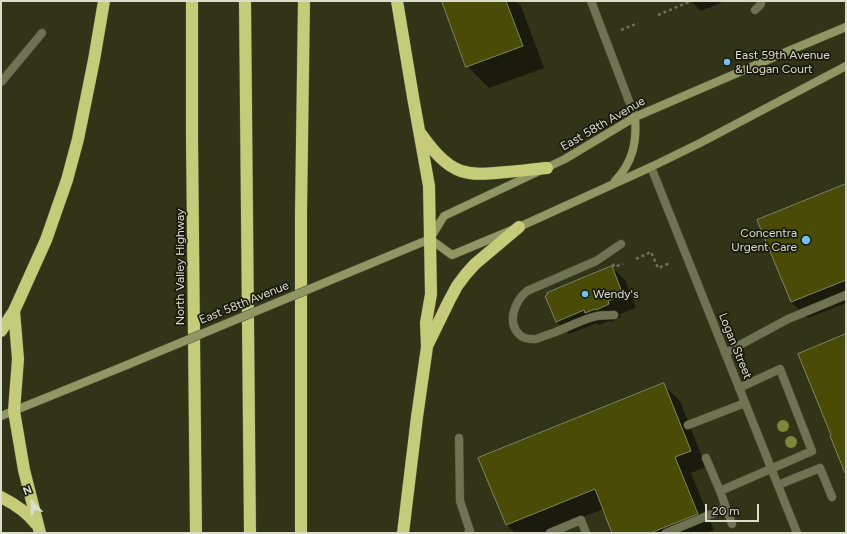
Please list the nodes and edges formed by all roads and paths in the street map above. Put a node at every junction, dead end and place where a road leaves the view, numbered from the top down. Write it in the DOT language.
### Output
graph roads {
  1 [pos="104,1"];
  2 [pos="192,1"];
  3 [pos="245,1"];
  4 [pos="304,1"];
  5 [pos="397,1"];
  6 [pos="591,1"];
  7 [pos="691,1"];
  8 [pos="761,1"];
  9 [pos="755,10"];
  10 [pos="658,15"];
  11 [pos="638,23"];
  12 [pos="846,27"];
  13 [pos="621,30"];
  14 [pos="42,33"];
  15 [pos="846,66"];
  16 [pos="2,82"];
  17 [pos="635,117"];
  18 [pos="419,131"];
  19 [pos="651,167"];
  20 [pos="548,168"];
  21 [pos="614,184"];
  22 [pos="519,227"];
  23 [pos="430,239"];
  24 [pos="621,244"];
  25 [pos="636,259"];
  26 [pos="670,263"];
  27 [pos="623,264"];
  28 [pos="614,268"];
  29 [pos="846,295"];
  30 [pos="14,311"];
  31 [pos="614,315"];
  32 [pos="1,331"];
  33 [pos="427,347"];
  34 [pos="725,353"];
  35 [pos="739,388"];
  36 [pos="745,404"];
  37 [pos="14,411"];
  38 [pos="1,416"];
  39 [pos="688,425"];
  40 [pos="459,438"];
  41 [pos="706,458"];
  42 [pos="771,469"];
  43 [pos="778,485"];
  44 [pos="720,491"];
  45 [pos="1,497"];
  46 [pos="832,497"];
  47 [pos="726,508"];
  48 [pos="732,524"];
  49 [pos="40,533"];
  50 [pos="196,533"];
  51 [pos="250,533"];
  52 [pos="301,533"];
  53 [pos="403,533"];
  54 [pos="468,533"];
  55 [pos="550,533"];
  56 [pos="586,533"];
  57 [pos="666,533"];
  58 [pos="797,533"];
  1 -- 30 [label="highway"];
  2 -- 50 [label="highway, North Valley Highway"];
  3 -- 51 [label="highway"];
  4 -- 52 [label="highway"];
  5 -- 18 [label="highway"];
  6 -- 17 [label="street"];
  7 -- 10 [label="path"];
  8 -- 9 [label="street"];
  11 -- 13 [label="path"];
  12 -- 17 [label="main road, East 58th Avenue"];
  14 -- 16 [label="street"];
  15 -- 19 [label="main road"];
  17 -- 20 [label="main road, East 58th Avenue"];
  17 -- 21 [label="main road"];
  18 -- 20 [label="highway"];
  18 -- 23 [label="highway"];
  19 -- 21 [label="main road"];
  19 -- 34 [label="street, Logan Street"];
  20 -- 23 [label="main road, East 58th Avenue"];
  21 -- 22 [label="main road"];
  22 -- 23 [label="main road"];
  22 -- 33 [label="highway"];
  23 -- 33 [label="highway"];
  23 -- 37 [label="main road, East 58th Avenue, bridge"];
  24 -- 31 [label="street"];
  25 -- 26 [label="path"];
  27 -- 28 [label="path"];
  29 -- 34 [label="street"];
  30 -- 32 [label="highway"];
  30 -- 37 [label="highway"];
  33 -- 53 [label="highway"];
  34 -- 35 [label="street, Logan Street"];
  35 -- 36 [label="street, Logan Street"];
  35 -- 42 [label="street"];
  36 -- 39 [label="street"];
  36 -- 42 [label="street, Logan Street"];
  37 -- 38 [label="main road, East 58th Avenue"];
  37 -- 49 [label="highway"];
  40 -- 54 [label="street"];
  41 -- 44 [label="street"];
  42 -- 43 [label="street, Logan Street"];
  42 -- 44 [label="street"];
  43 -- 46 [label="street"];
  43 -- 58 [label="street, Logan Street"];
  44 -- 47 [label="street"];
  45 -- 49 [label="highway"];
  47 -- 48 [label="street"];
  47 -- 57 [label="street"];
  55 -- 56 [label="street"];
}
